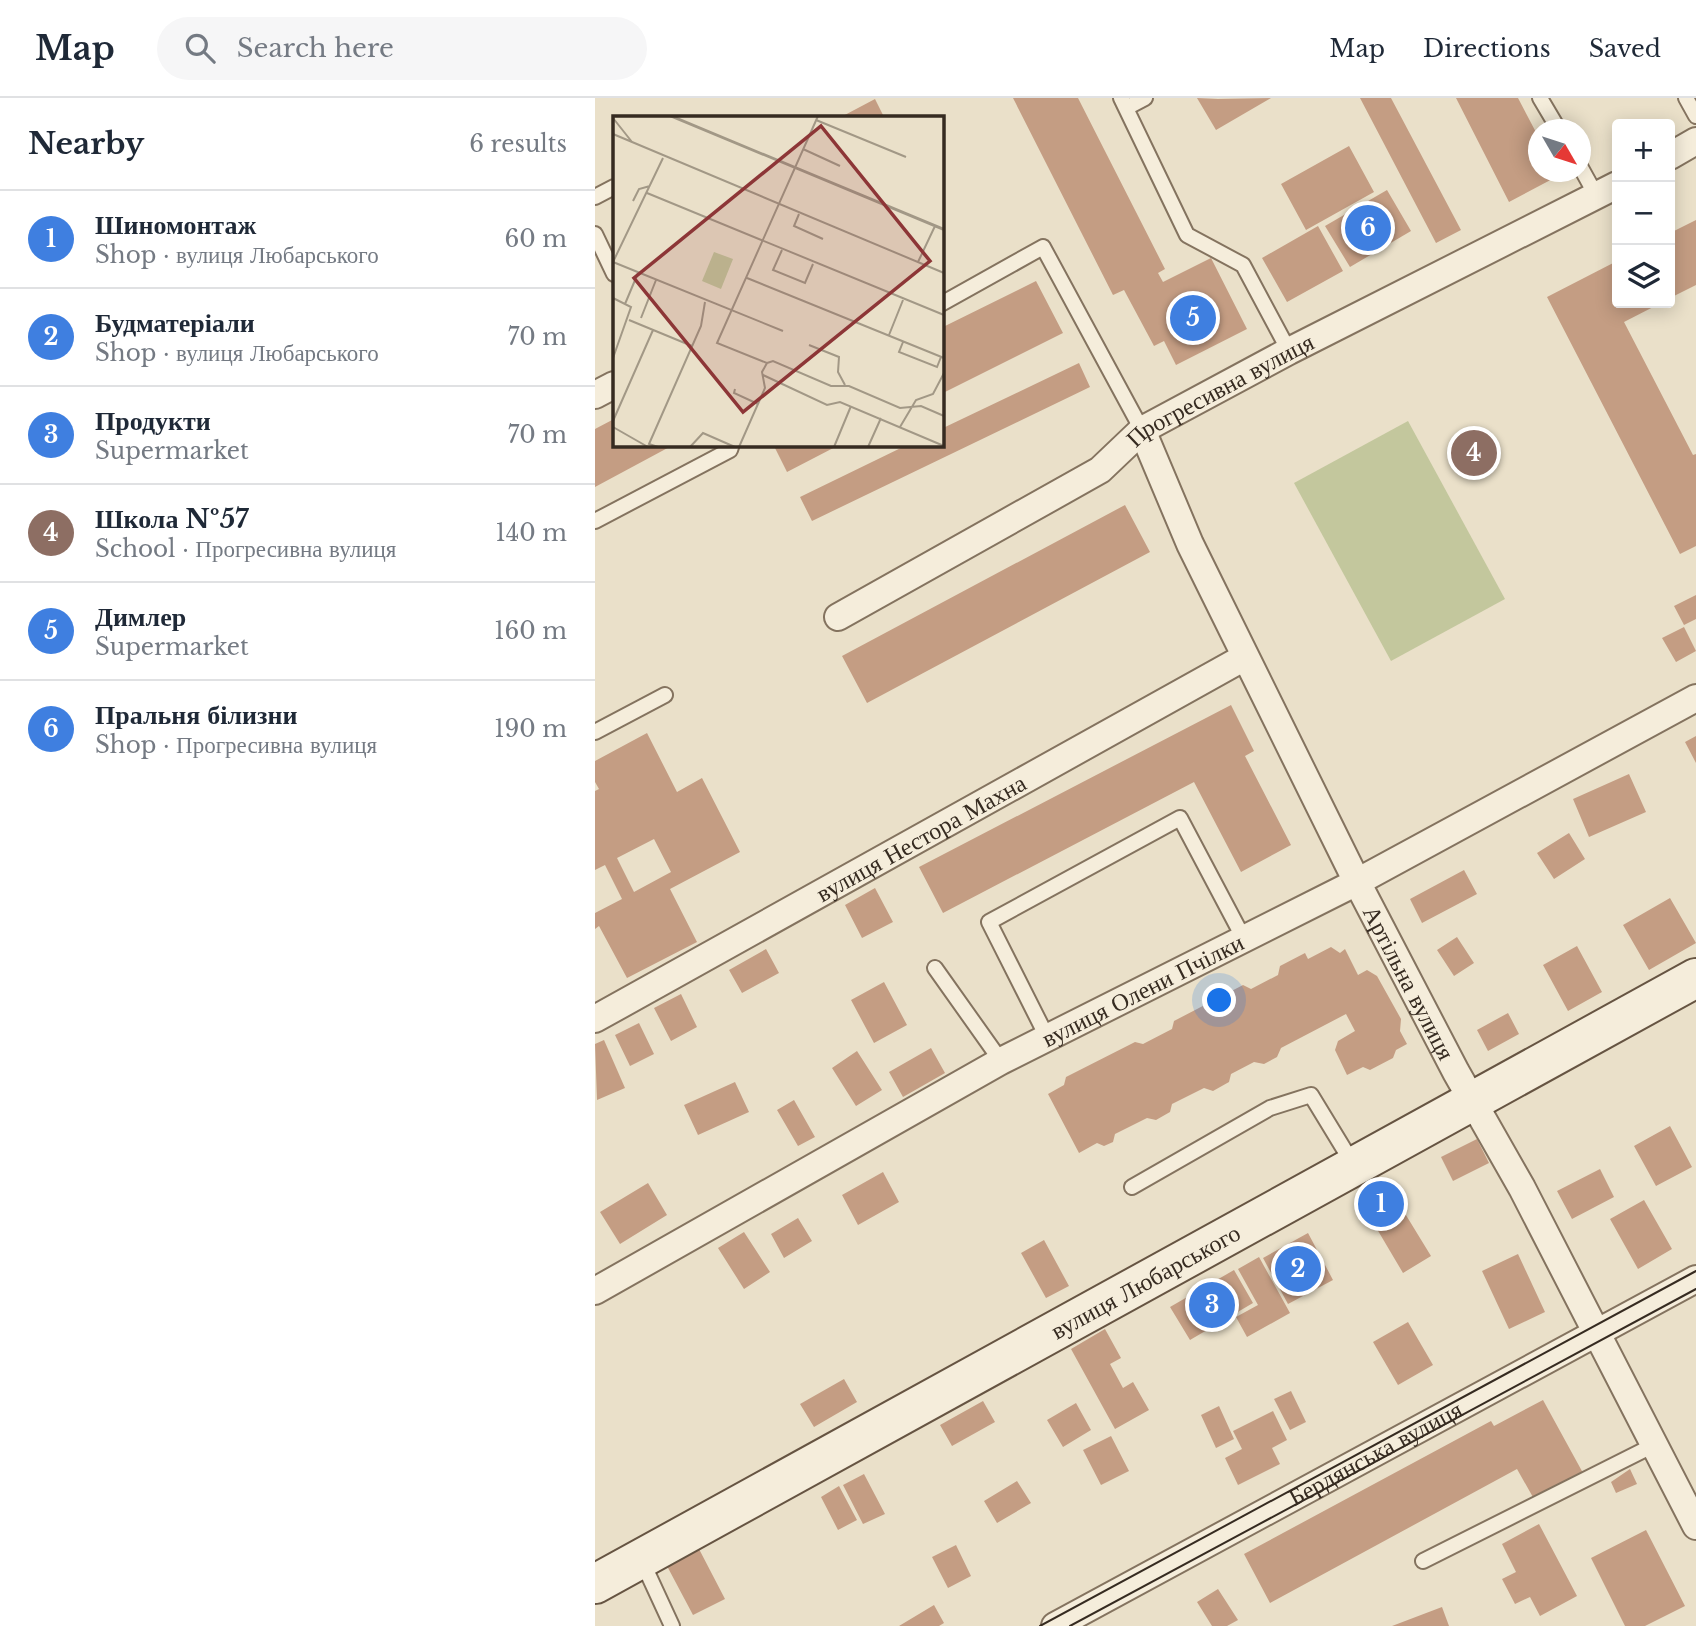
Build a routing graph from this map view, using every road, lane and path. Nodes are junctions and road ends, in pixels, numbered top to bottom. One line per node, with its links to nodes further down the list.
1 (1145, 98): 4 (lane)
2 (1541, 98): 6 (lane)
3 (1686, 98): 5 (lane)
4 (1123, 103): 16 (lane)
5 (1696, 116)
6 (1553, 119)
7 (1696, 141): 8 (street)
8 (1675, 153)
9 (1591, 177): 11 (lane)
10 (613, 188): 12 (lane)
11 (1607, 191): 16 (street, Прогресивна вулиця)
12 (595, 197)
13 (595, 234): 14 (lane)
14 (613, 272)
15 (943, 303): 19 (lane)
16 (1289, 351): 19 (street, Прогресивна вулиця)
17 (613, 386): 18 (street)
18 (595, 395)
19 (1142, 430): 22 (street, Прогресивна вулиця); 23 (street, Артільна вулиця)
20 (731, 446): 21 (lane)
21 (595, 521)
22 (838, 617)
23 (1245, 657): 27 (street, Артільна вулиця); 31 (street, вулиця Нестора Махна)
24 (665, 695): 26 (lane)
25 (1696, 698): 27 (street, вулиця Олени Пчілки)
26 (595, 732)
27 (1357, 881): 28 (street, вулиця Олени Пчілки); 34 (street, Артільна вулиця)
28 (1244, 939): 32 (street, вулиця Олени Пчілки); 32 (lane)
29 (935, 968): 33 (lane)
30 (1696, 978): 34 (main road, вулиця Любарського)
31 (595, 1019)
32 (1047, 1037): 33 (street, вулиця Олени Пчілки)
33 (1001, 1061): 38 (street, вулиця Олени Пчілки)
34 (1473, 1102): 35 (main road, вулиця Любарського); 39 (street, Артільна вулиця)
35 (1353, 1164): 36 (lane); 42 (main road, вулиця Любарського)
36 (1132, 1187)
37 (1696, 1279): 39 (street, Бердянська вулиця)
38 (595, 1291)
39 (1596, 1332): 40 (street, Артільна вулиця); 46 (street, Бердянська вулиця)
40 (1654, 1445): 41 (street, Артільна вулиця); 43 (lane)
41 (1696, 1525)
42 (641, 1559): 44 (main road, вулиця Любарського); 45 (lane)
43 (1423, 1561)
44 (595, 1584)
45 (673, 1626)
46 (1055, 1626)

